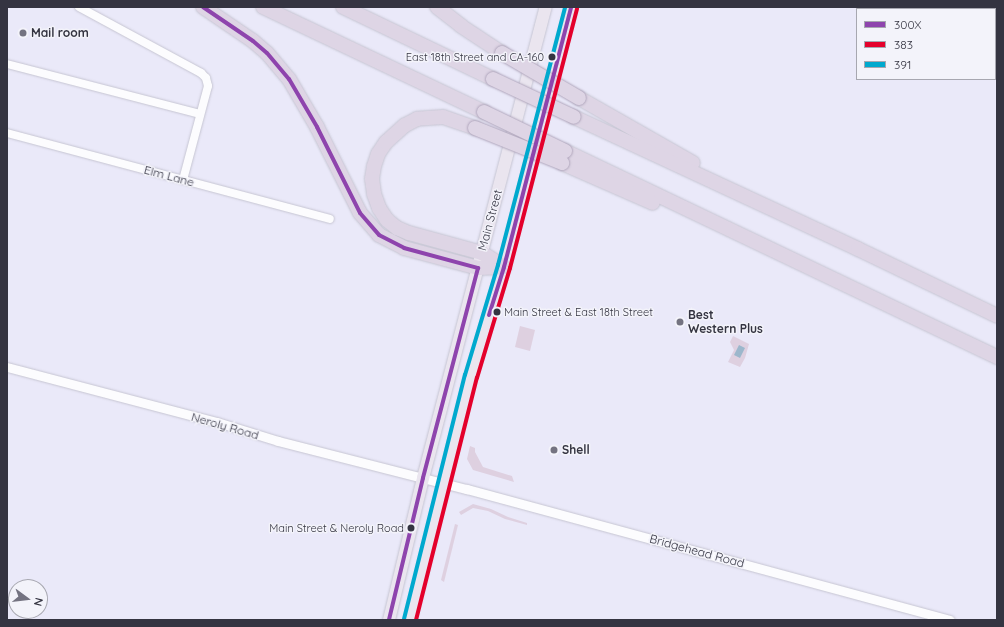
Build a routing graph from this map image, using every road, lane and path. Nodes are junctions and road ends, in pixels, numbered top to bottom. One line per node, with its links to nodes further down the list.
1 (79, 7): 9 (street)
2 (203, 7): 17 (highway)
3 (262, 7): 11 (highway, bridge)
4 (343, 7): 14 (highway, bridge)
5 (437, 7): 14 (highway, bridge)
6 (546, 7): 15 (main road, Main Street)
7 (571, 7): 16 (main road, Main Street)
8 (7, 64): 9 (street)
9 (200, 114): 12 (street)
10 (7, 133): 12 (street, Elm Lane)
11 (563, 157): 15 (highway, bridge); 19 (highway)
12 (183, 180): 13 (street, Elm Lane)
13 (330, 219)
14 (858, 249): 18 (highway)
15 (482, 253): 16 (highway); 17 (main road, Main Street)
16 (504, 266): 17 (highway); 22 (main road, Main Street)
17 (478, 268): 21 (main road, Main Street)
18 (997, 316)
19 (997, 357)
20 (7, 367): 21 (street, Neroly Road)
21 (423, 478): 22 (street, Neroly Road); 23 (main road, Main Street)
22 (443, 483): 24 (main road, Main Street); 25 (street, Bridgehead Road)
23 (389, 620)
24 (410, 620)
25 (950, 620)

